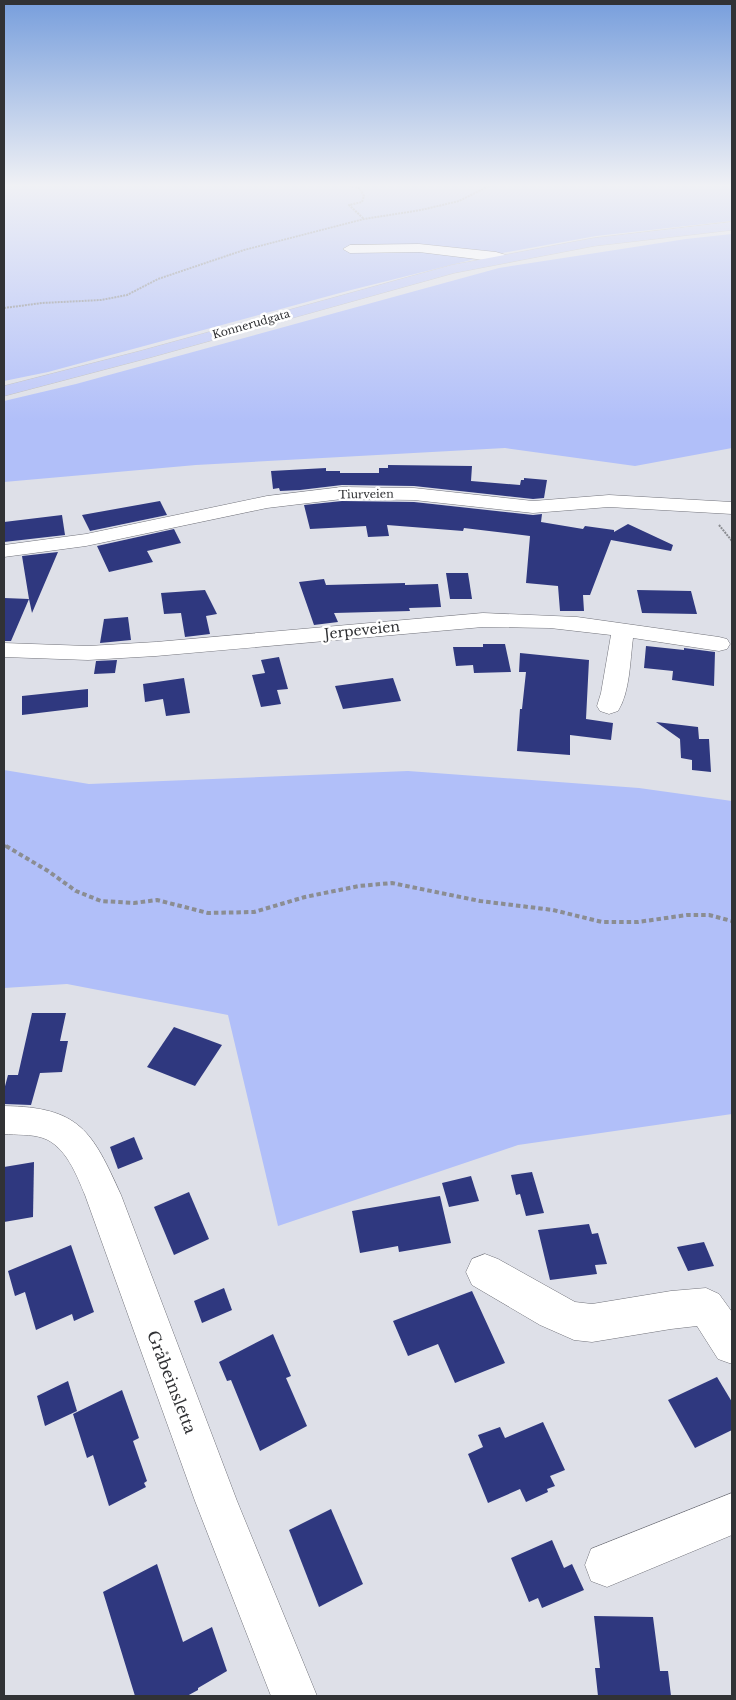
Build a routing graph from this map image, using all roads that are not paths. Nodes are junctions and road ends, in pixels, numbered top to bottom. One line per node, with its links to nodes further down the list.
1 (477, 263): 2 (main road, Konnerudgata)
2 (5, 391)
3 (732, 508): 4 (street, Tiurveien)
4 (4, 551)
5 (623, 630): 6 (street, Jerpeveien); 7 (street, Jerpeveien); 8 (street)
6 (718, 644)
7 (4, 650)
8 (609, 706)
9 (4, 1120): 14 (street, Gråbeinsletta)
10 (484, 1272): 11 (street)
11 (732, 1345)
12 (732, 1514): 13 (street)
13 (606, 1565)
14 (294, 1696)

